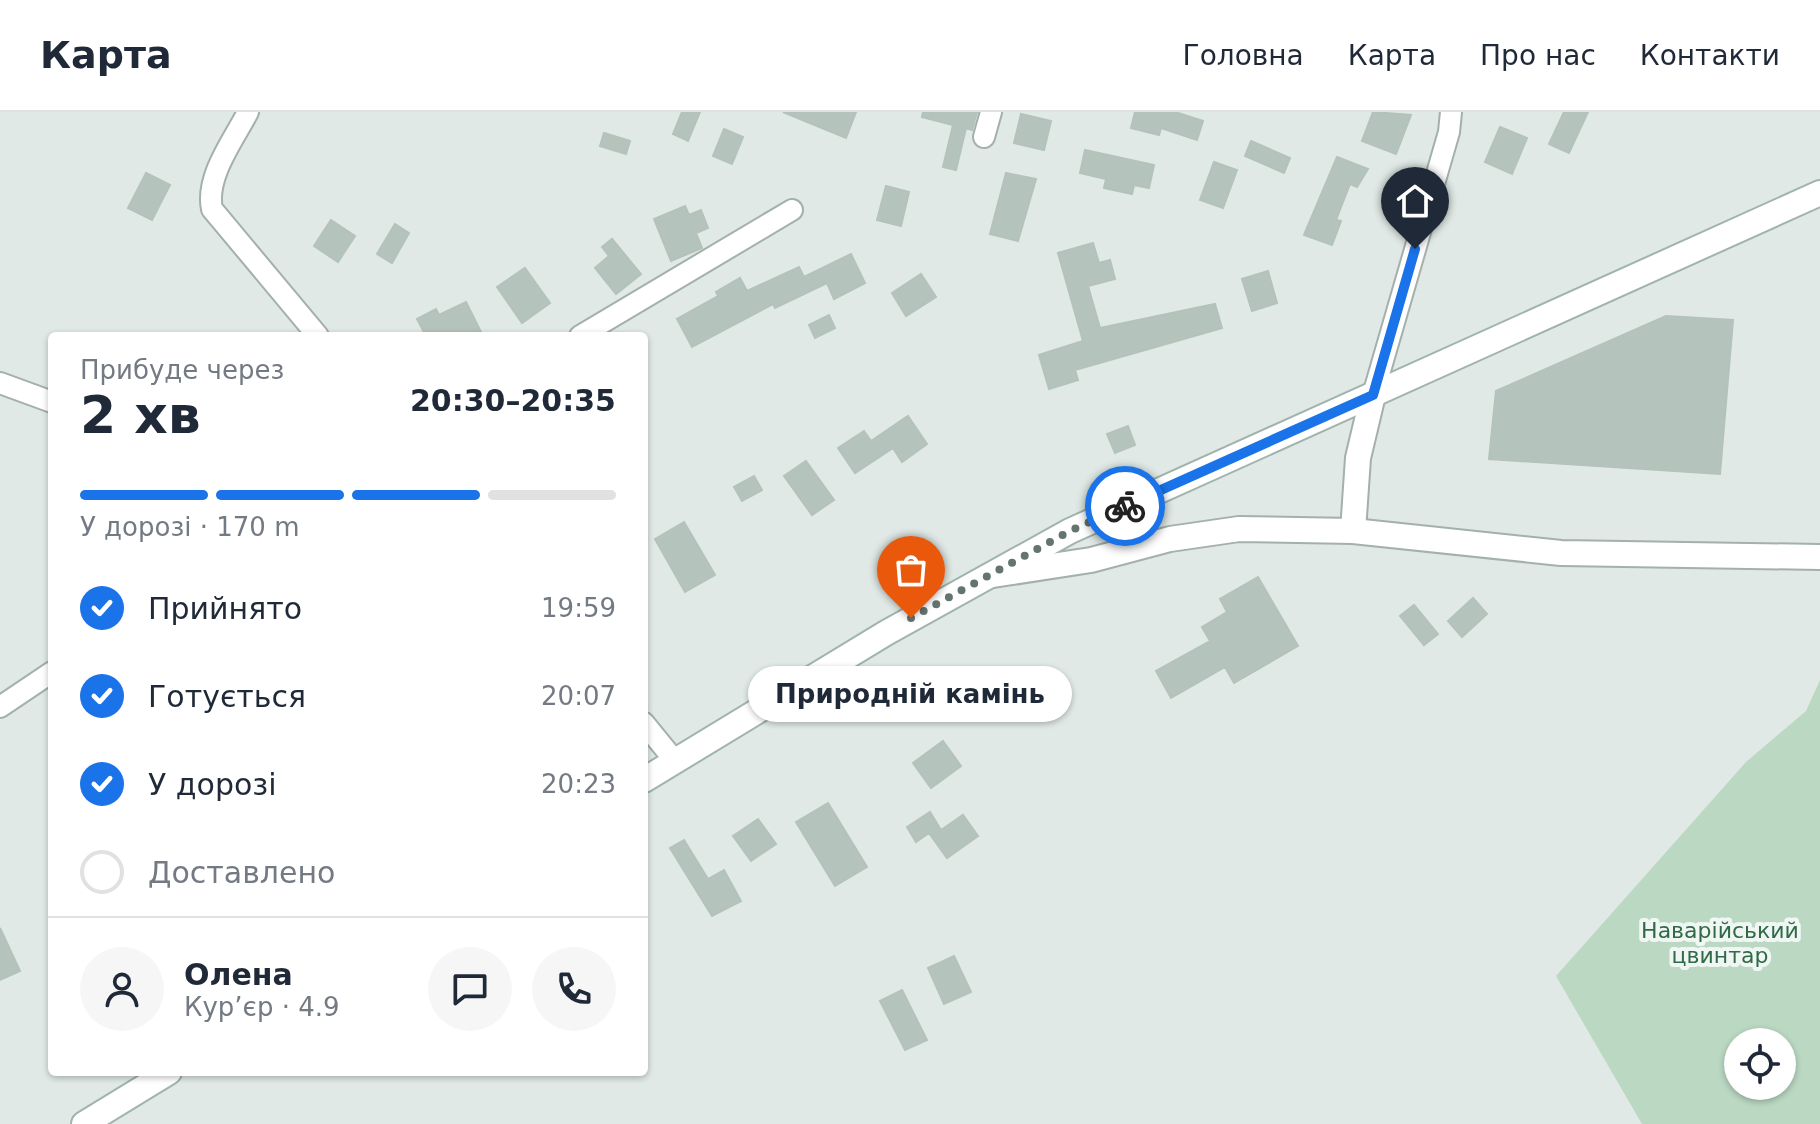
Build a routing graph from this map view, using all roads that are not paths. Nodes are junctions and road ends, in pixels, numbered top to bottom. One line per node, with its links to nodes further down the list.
1 (248, 112): 7 (street)
2 (991, 112): 4 (street)
3 (1451, 112): 10 (street)
4 (984, 137)
5 (1820, 193): 10 (main road)
6 (792, 210): 8 (street)
7 (315, 332)
8 (587, 332)
9 (0, 383): 11 (street)
10 (1373, 395): 12 (main road); 14 (main road)
11 (48, 401)
12 (1353, 531): 13 (main road); 14 (main road)
13 (1820, 557)
14 (987, 576): 18 (main road)
15 (48, 675): 16 (street)
16 (0, 707)
17 (648, 728): 18 (street)
18 (675, 761): 19 (main road)
19 (648, 778)
20 (162, 1076): 21 (main road)
21 (84, 1124)

